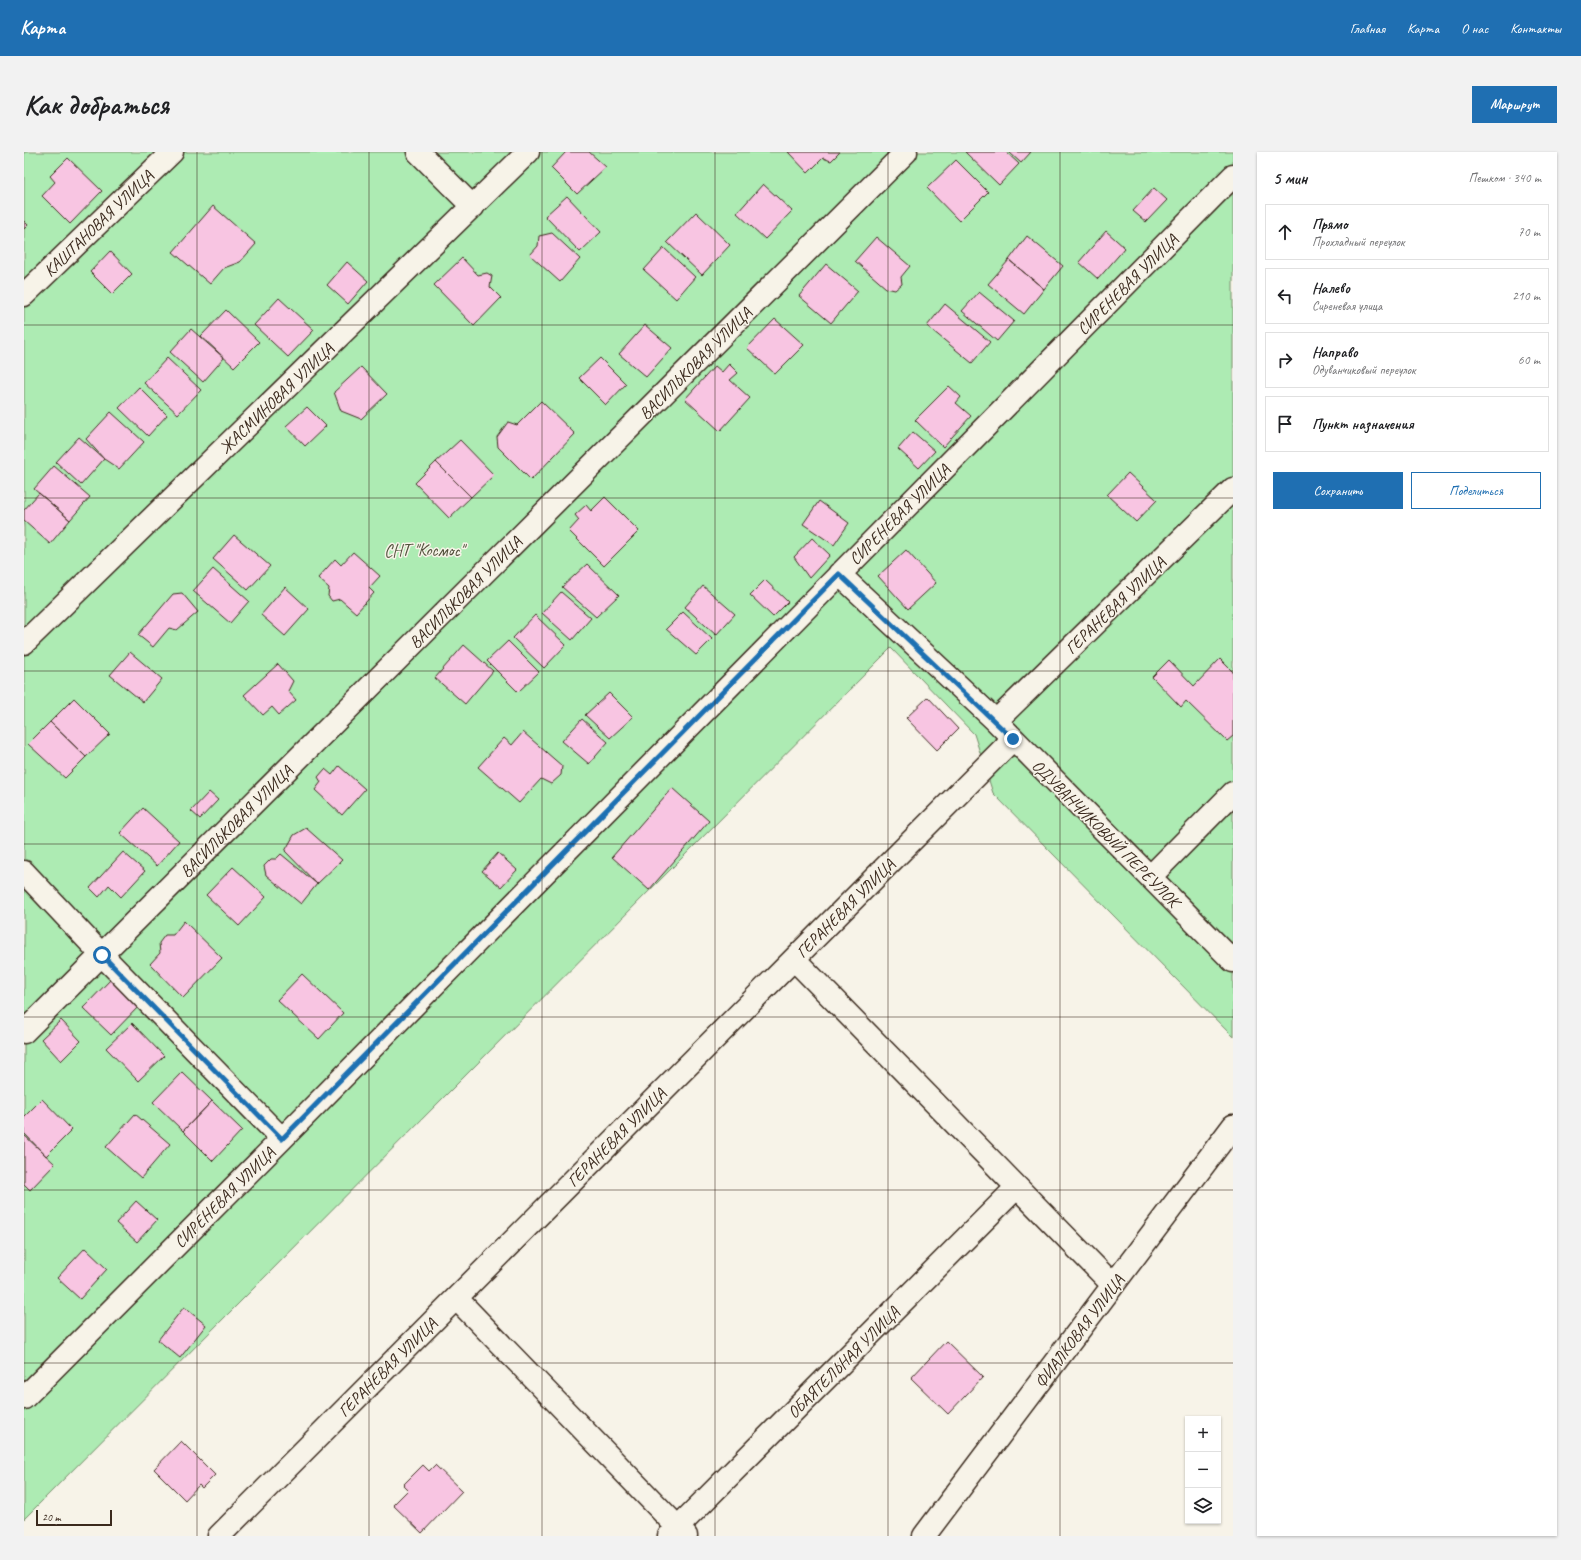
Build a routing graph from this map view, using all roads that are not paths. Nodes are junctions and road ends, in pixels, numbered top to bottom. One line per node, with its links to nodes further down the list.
1 (172, 152): 7 (lane, КАШТАНОВАЯ УЛИЦА)
2 (418, 152): 6 (lane)
3 (528, 152): 6 (lane, ЖАСМИНОВАЯ УЛИЦА)
4 (906, 152): 16 (lane, ВАСИЛЬКОВАЯ УЛИЦА)
5 (1233, 176): 9 (lane, СИРЕНЕВАЯ УЛИЦА)
6 (473, 206): 10 (lane, ЖАСМИНОВАЯ УЛИЦА)
7 (24, 295)
8 (1233, 489): 11 (lane, ГЕРАНЕВАЯ УЛИЦА)
9 (839, 574): 11 (lane, ОДУВАНЧИКОВЫЙ ПЕРЕУЛОК); 21 (lane, СИРЕНЕВАЯ УЛИЦА)
10 (24, 643)
11 (996, 722): 12 (lane, ОДУВАНЧИКОВЫЙ ПЕРЕУЛОК)
12 (1013, 739): 15 (lane, ОДУВАНЧИКОВЫЙ ПЕРЕУЛОК); 17 (lane, ГЕРАНЕВАЯ УЛИЦА)
13 (1233, 793): 15 (lane)
14 (24, 872): 16 (lane)
15 (1150, 877): 18 (lane, ОДУВАНЧИКОВЫЙ ПЕРЕУЛОК)
16 (102, 955): 19 (lane, ВАСИЛЬКОВАЯ УЛИЦА); 21 (lane)
17 (794, 958): 22 (lane); 24 (lane, ГЕРАНЕВАЯ УЛИЦА)
18 (1233, 961)
19 (24, 1032)
20 (1233, 1126): 23 (lane, ФИАЛКОВАЯ УЛИЦА)
21 (282, 1139): 25 (lane, СИРЕНЕВАЯ УЛИЦА)
22 (1017, 1187): 23 (lane); 26 (lane, ОБАЯТЕЛЬНАЯ УЛИЦА)
23 (1113, 1285): 28 (lane, ФИАЛКОВАЯ УЛИЦА)
24 (456, 1298): 26 (lane); 27 (lane, ГЕРАНЕВАЯ УЛИЦА)
25 (24, 1398)
26 (677, 1533)
27 (219, 1536)
28 (924, 1536)

